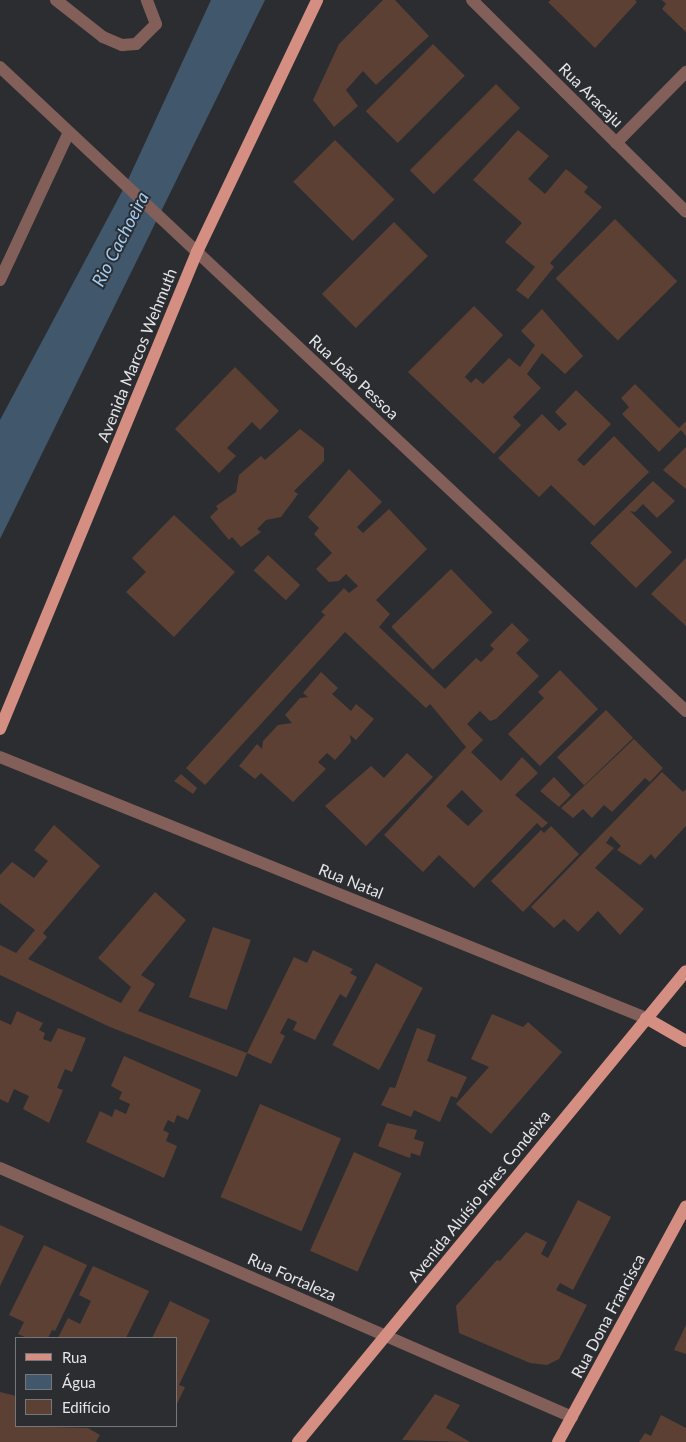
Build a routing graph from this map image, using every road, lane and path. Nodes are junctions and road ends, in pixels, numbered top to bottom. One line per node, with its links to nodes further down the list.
1 (56, 0): 2 (street)
2 (147, 0)
3 (317, 0): 10 (main road, Avenida Marcos Wehmuth)
4 (472, 0): 8 (street, Rua Aracaju)
5 (0, 67): 7 (street, Rua João Pessoa)
6 (686, 72): 8 (street)
7 (69, 132): 10 (street, Rua João Pessoa); 11 (street)
8 (616, 143): 9 (street, Rua Aracaju)
9 (686, 212)
10 (197, 252): 12 (street, Rua João Pessoa); 13 (main road, Avenida Marcos Wehmuth)
11 (0, 280)
12 (686, 711)
13 (0, 729)
14 (0, 757): 16 (street, Rua Natal)
15 (686, 971): 16 (main road, Avenida Aluísio Pires Condeixa)
16 (646, 1018): 17 (main road, Rua Natal); 20 (main road, Avenida Aluísio Pires Condeixa)
17 (686, 1041)
18 (0, 1168): 20 (street, Rua Fortaleza)
19 (686, 1206): 21 (main road, Rua Dona Francisca)
20 (385, 1335): 21 (street, Rua Fortaleza); 22 (main road, Avenida Aluísio Pires Condeixa)
21 (572, 1417): 23 (main road, Rua Dona Francisca)
22 (298, 1442)
23 (558, 1442)

